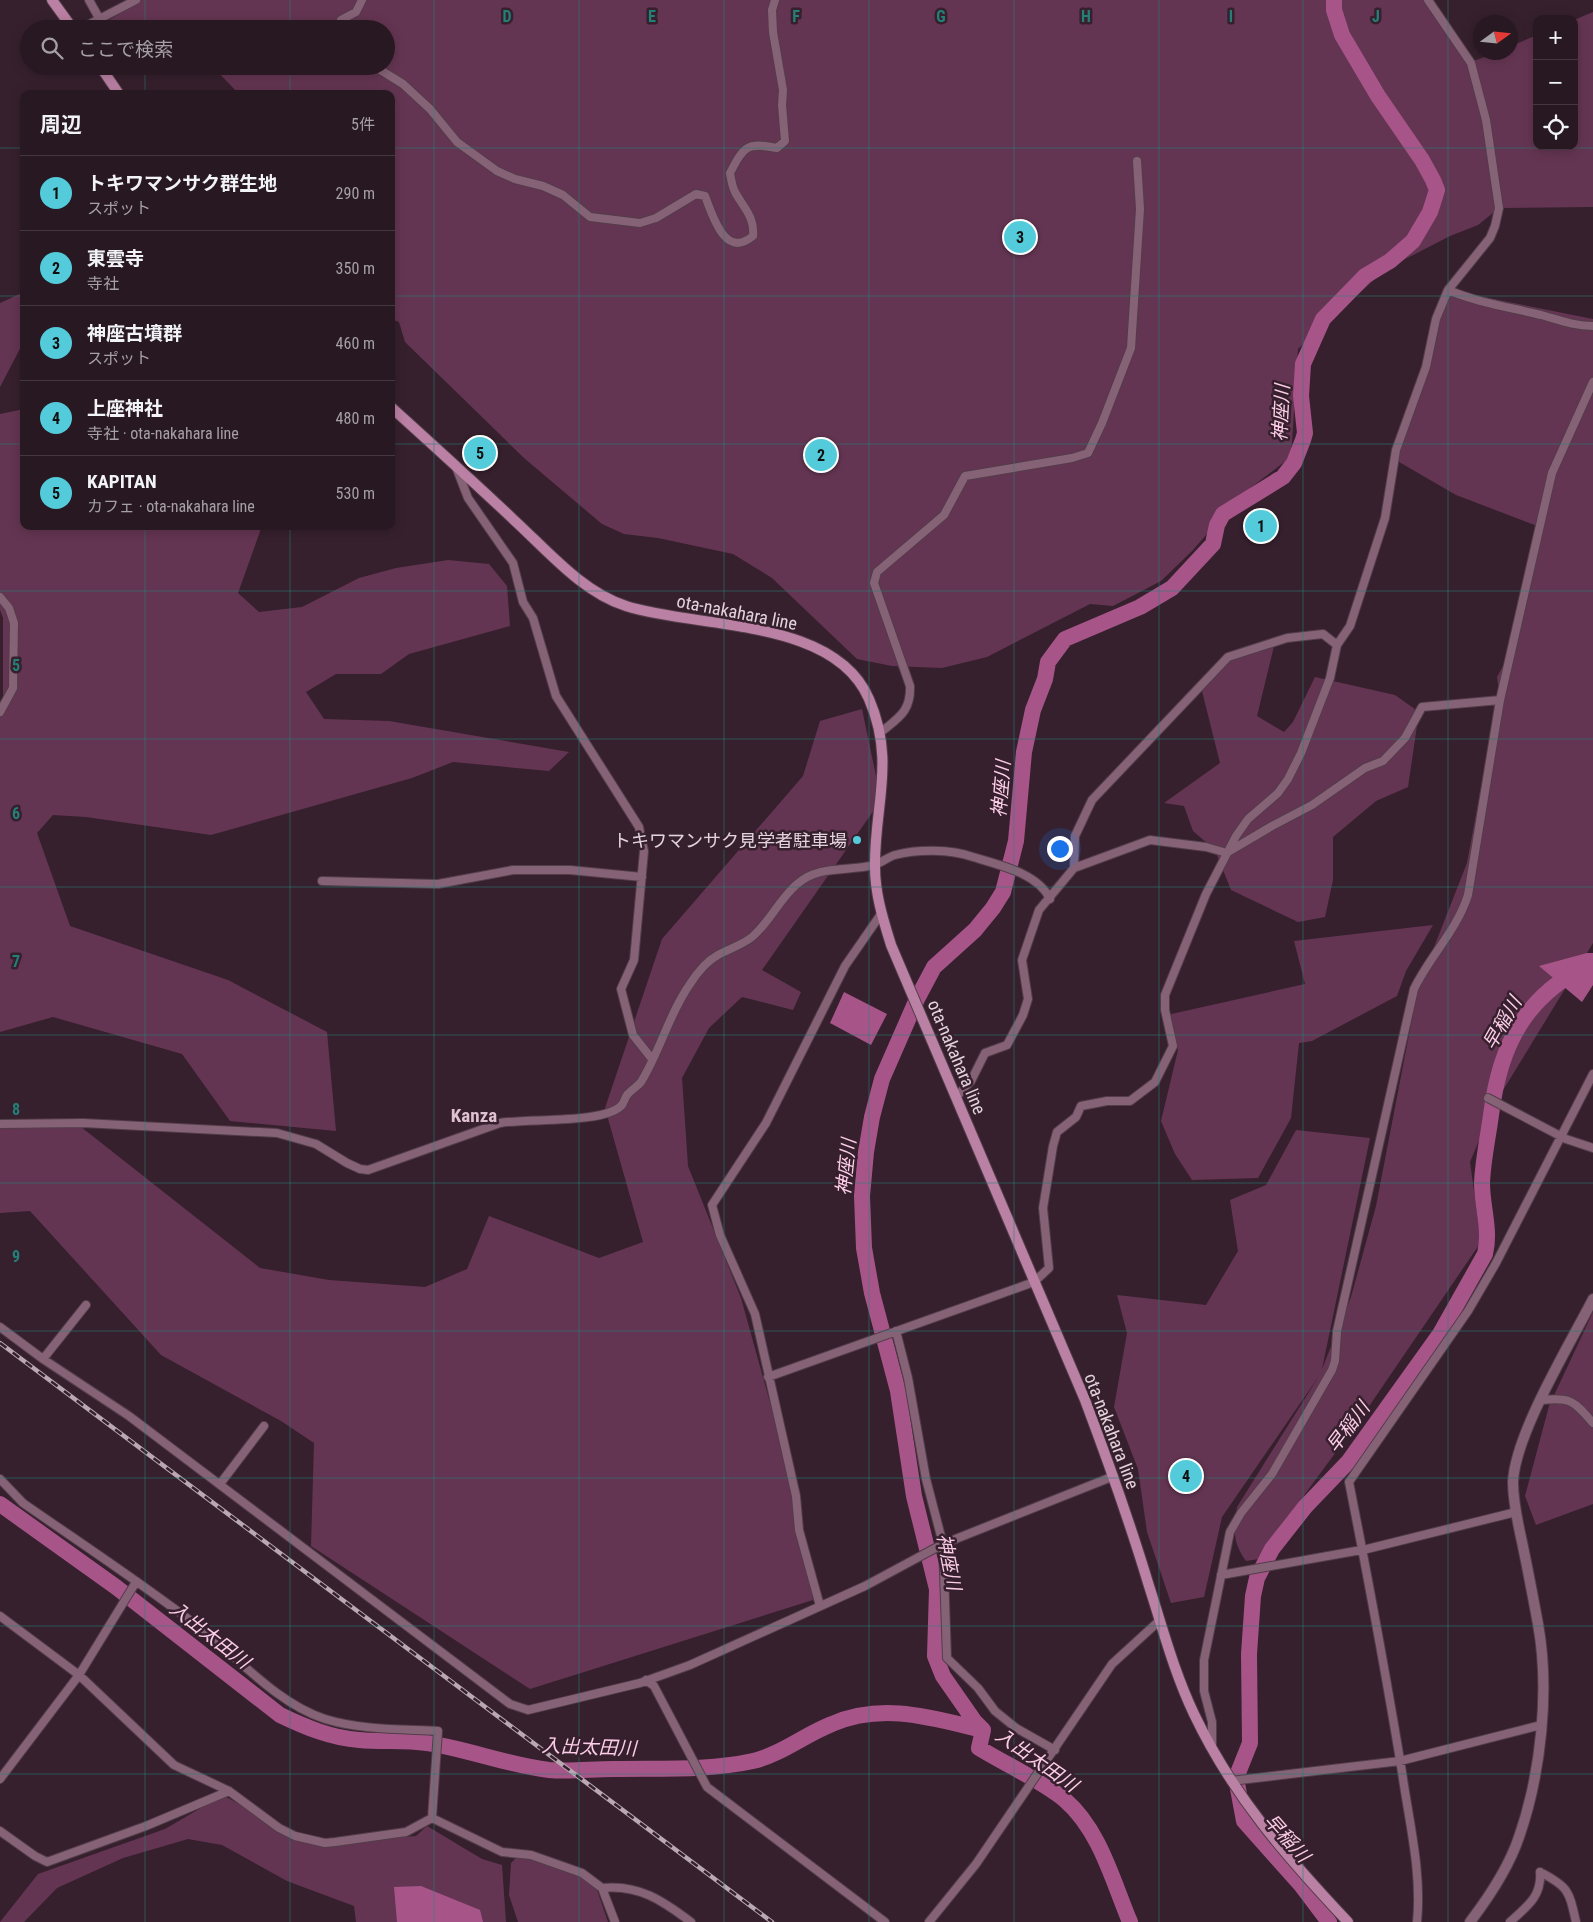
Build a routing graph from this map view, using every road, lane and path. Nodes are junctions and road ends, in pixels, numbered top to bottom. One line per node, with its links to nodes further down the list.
1 (52, 0): 8 (main road)
2 (89, 0): 7 (street)
3 (136, 0): 7 (street)
4 (362, 0): 10 (street)
5 (775, 0): 12 (street)
6 (1428, 0): 15 (street)
7 (99, 18): 9 (street)
8 (66, 20)
9 (96, 20)
10 (341, 20)
11 (106, 75): 13 (main road)
12 (388, 75)
13 (116, 90)
14 (1138, 161): 24 (street)
15 (1448, 290): 16 (street); 21 (street)
16 (1593, 326)
17 (1593, 382): 22 (street)
18 (395, 411): 19 (main road, ota-nakahara line)
19 (456, 467): 24 (main road, ota-nakahara line); 28 (street)
20 (0, 597): 23 (street)
21 (1337, 645): 25 (street); 27 (street)
22 (1500, 700): 25 (street); 55 (street)
23 (0, 712)
24 (880, 733): 26 (main road, ota-nakahara line)
25 (1227, 853): 27 (street); 39 (street)
26 (875, 865): 30 (street); 31 (main road, ota-nakahara line); 32 (street)
27 (1074, 868): 30 (street)
28 (642, 877): 29 (street); 32 (street)
29 (322, 882)
30 (1050, 899): 34 (street)
31 (881, 914): 34 (main road, ota-nakahara line); 45 (street)
32 (652, 1059): 36 (street)
33 (1593, 1074): 37 (street)
34 (956, 1097): 39 (main road, ota-nakahara line)
35 (1488, 1098): 37 (street)
36 (0, 1124)
37 (1561, 1135): 38 (street); 54 (street)
38 (1593, 1148)
39 (1034, 1282): 43 (street); 49 (main road, ota-nakahara line)
40 (1593, 1299): 46 (street)
41 (86, 1305): 44 (street)
42 (0, 1327): 44 (street)
43 (896, 1331): 45 (street); 53 (street)
44 (42, 1359): 51 (street)
45 (768, 1377): 57 (street)
46 (1542, 1400): 47 (street); 52 (street)
47 (1593, 1423)
48 (264, 1426): 51 (street)
49 (1114, 1476): 53 (street); 59 (main road, ota-nakahara line)
50 (0, 1479): 56 (street)
51 (220, 1484): 61 (street)
52 (1516, 1512): 54 (street); 62 (street)
53 (943, 1544): 57 (street); 64 (street)
54 (1362, 1549): 55 (street); 65 (street)
55 (1220, 1574): 63 (street)
56 (136, 1582): 60 (street); 69 (street)
57 (820, 1606): 61 (street)
58 (0, 1616): 60 (street)
59 (1159, 1621): 63 (main road, ota-nakahara line); 64 (street)
60 (79, 1675): 66 (street); 68 (street)
61 (646, 1680): 74 (street)
62 (1541, 1725): 65 (street); 78 (street)
63 (1212, 1748): 67 (main road, ota-nakahara line)
64 (1055, 1750): 75 (street)
65 (1400, 1761): 67 (street); 77 (street)
66 (0, 1779)
67 (1231, 1781): 76 (main road, ota-nakahara line)
68 (229, 1791): 69 (street); 70 (street)
69 (432, 1818): 71 (street)
70 (0, 1831)
71 (602, 1888): 72 (street); 73 (street)
72 (615, 1922)
73 (691, 1922)
74 (885, 1922)
75 (929, 1922)
76 (1348, 1922)
77 (1417, 1922)
78 (1470, 1922)
79 (1510, 1922): 80 (street)
80 (1576, 1922)

